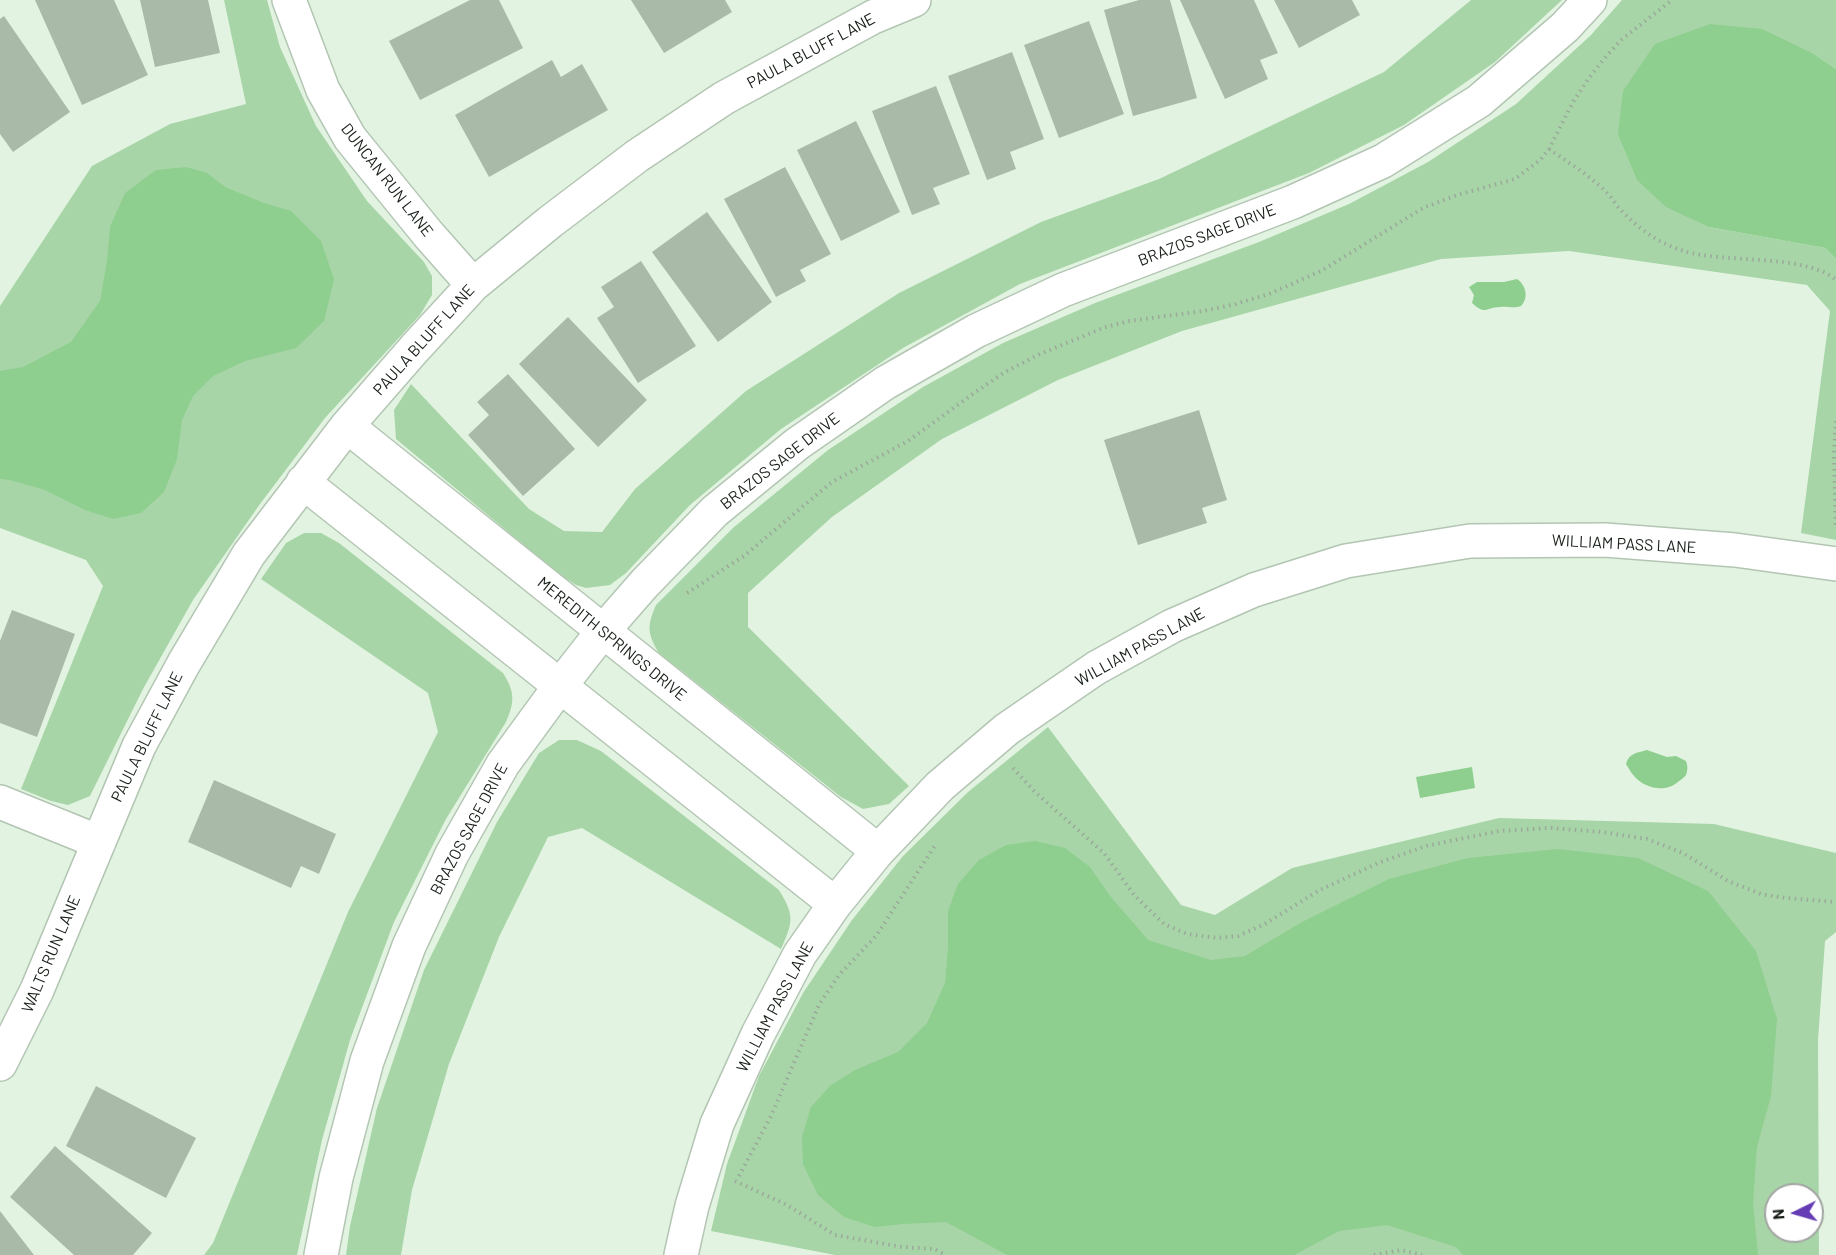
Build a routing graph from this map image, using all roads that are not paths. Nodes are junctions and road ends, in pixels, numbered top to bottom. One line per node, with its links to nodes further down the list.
1 (289, 0): 5 (street, DUNCAN RUN LANE)
2 (914, 0): 4 (street, PAULA BLUFF LANE)
3 (1590, 0): 9 (street, BRAZOS SAGE DRIVE)
4 (869, 8): 5 (street, PAULA BLUFF LANE)
5 (473, 285): 6 (street, PAULA BLUFF LANE)
6 (347, 426): 7 (street, PAULA BLUFF LANE); 9 (street, MEREDITH SPRINGS DRIVE)
7 (303, 482): 10 (street); 12 (street, PAULA BLUFF LANE)
8 (1836, 564): 13 (street, WILLIAM PASS LANE)
9 (603, 631): 10 (street, BRAZOS SAGE DRIVE); 13 (street, MEREDITH SPRINGS DRIVE)
10 (560, 686): 14 (street); 16 (street, BRAZOS SAGE DRIVE)
11 (0, 802): 12 (street)
12 (99, 842): 15 (street, WALTS RUN LANE)
13 (878, 851): 14 (street, WILLIAM PASS LANE)
14 (835, 904): 17 (street, WILLIAM PASS LANE)
15 (0, 1064)
16 (321, 1255)
17 (681, 1255)

